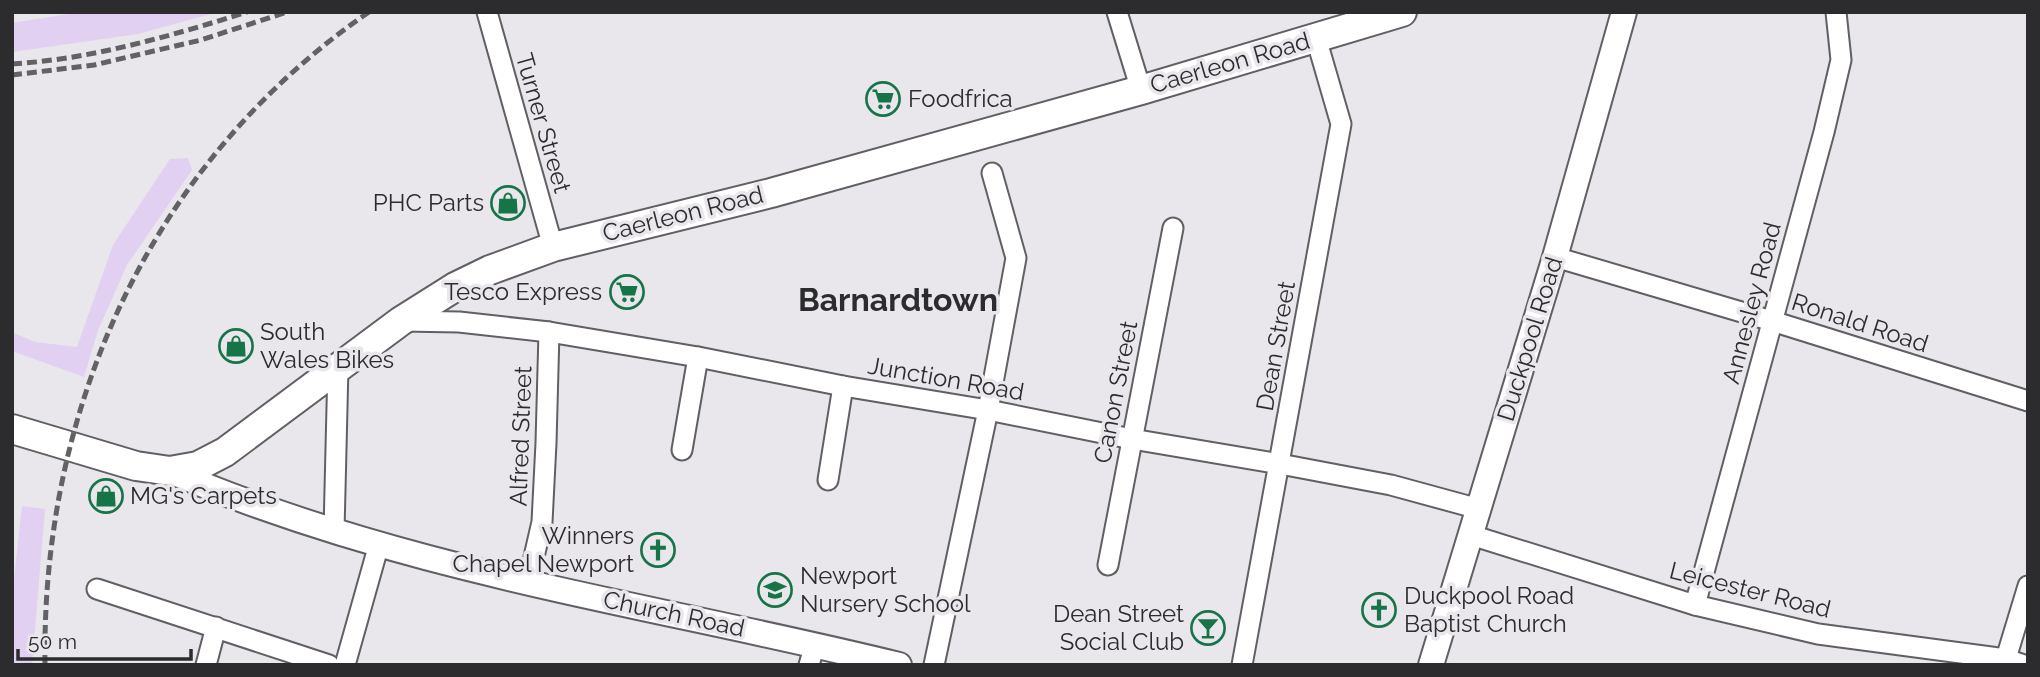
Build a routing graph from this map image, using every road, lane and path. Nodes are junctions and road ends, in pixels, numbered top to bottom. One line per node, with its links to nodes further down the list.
1 (487, 12): 10 (street, Turner Street)
2 (1117, 12): 7 (street)
3 (1402, 12): 6 (main road, Caerleon Road)
4 (1624, 12): 11 (street, Duckpool Road)
5 (1836, 12): 13 (street, Annesley Road)
6 (1316, 38): 7 (main road, Caerleon Road); 23 (street, Dean Street)
7 (1141, 90): 10 (main road, Caerleon Road)
8 (992, 173): 19 (street)
9 (1173, 228): 21 (street, Canon Street)
10 (553, 247): 12 (main road, Caerleon Road)
11 (1555, 257): 13 (street, Ronald Road); 26 (street, Duckpool Road)
12 (401, 321): 14 (street, Junction Road); 16 (main road, Caerleon Road)
13 (1772, 321): 18 (street, Ronald Road); 34 (street, Annesley Road)
14 (549, 331): 15 (street, Junction Road); 31 (street, Alfred Street)
15 (698, 357): 17 (street, Junction Road); 22 (street)
16 (338, 366): 24 (main road, Caerleon Road); 27 (street)
17 (843, 386): 19 (street, Junction Road); 25 (street)
18 (2028, 401)
19 (988, 410): 21 (street, Junction Road); 42 (street)
20 (12, 429): 24 (main road, Caerleon Road)
21 (1132, 439): 23 (street, Junction Road); 30 (street, Canon Street)
22 (682, 450)
23 (1280, 464): 26 (street, Junction Road); 43 (street, Dean Street)
24 (170, 471): 27 (street, Church Road)
25 (828, 480)
26 (1479, 509): 28 (street, Duckpool Road)
27 (334, 531): 29 (street, Church Road)
28 (1471, 535): 34 (street, Leicester Road); 44 (street, Duckpool Road)
29 (379, 544): 31 (street, Church Road); 40 (street)
30 (1108, 565)
31 (527, 583): 36 (street, Church Road)
32 (2028, 586): 37 (street)
33 (97, 589): 35 (street)
34 (1695, 605): 37 (street, Leicester Road)
35 (216, 627): 38 (street); 39 (street)
36 (812, 654): 41 (street, Church Road)
37 (2012, 663)
38 (206, 665)
39 (329, 665)
40 (345, 665)
41 (899, 665)
42 (934, 665)
43 (1242, 665)
44 (1432, 665)

